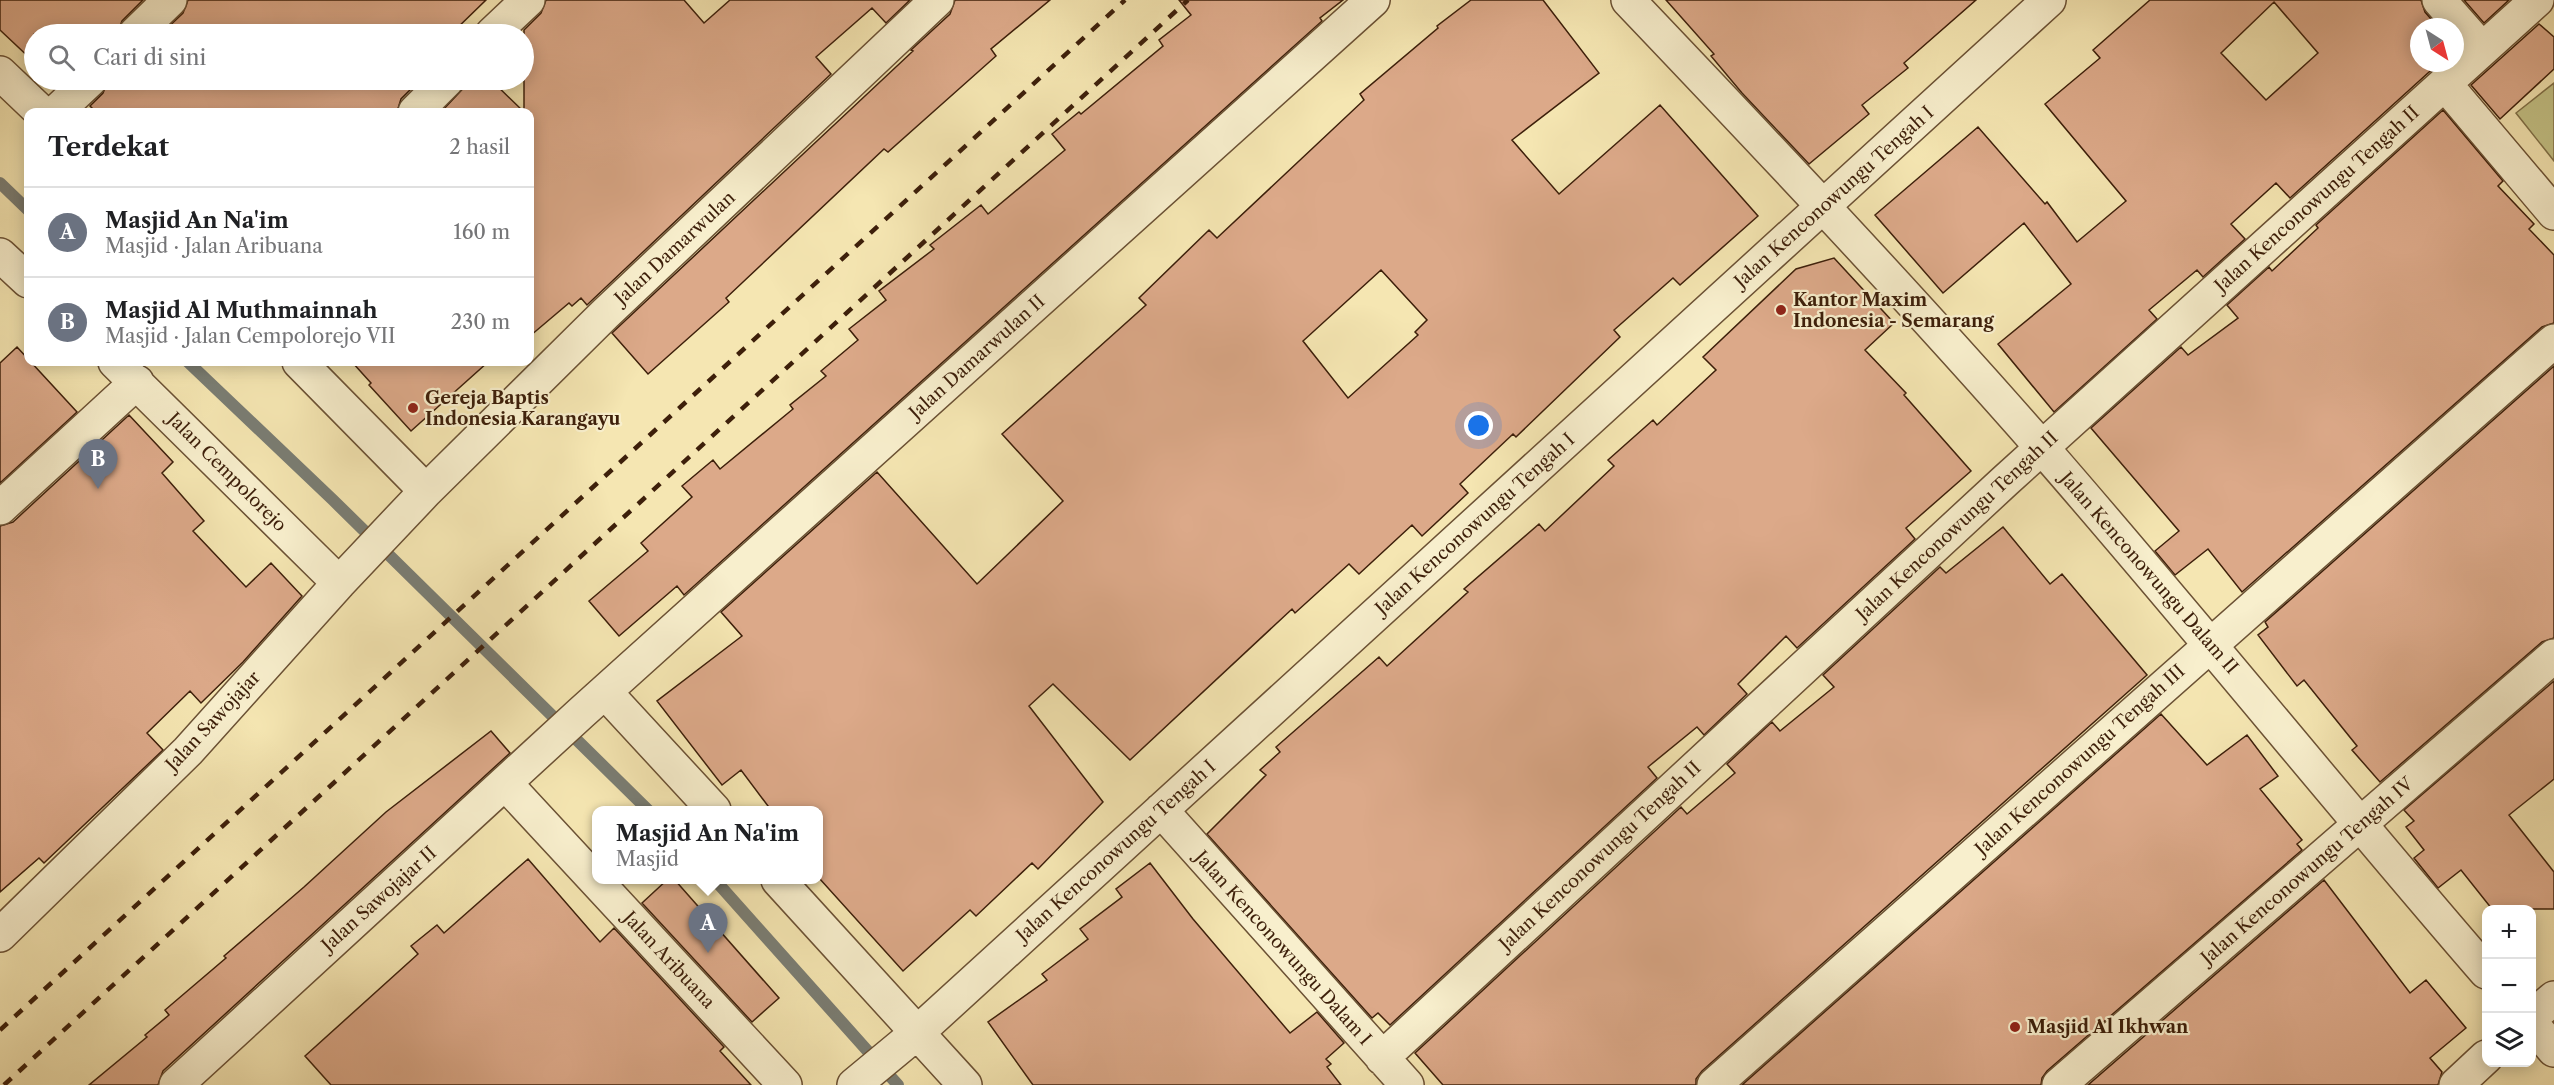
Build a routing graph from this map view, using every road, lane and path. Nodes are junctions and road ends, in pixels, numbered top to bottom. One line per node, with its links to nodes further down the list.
1 (170, 0): 10 (street)
2 (528, 0): 11 (street)
3 (937, 0): 28 (street, Jalan Damarwulan)
4 (1373, 0): 33 (street, Jalan Damarwulan II)
5 (1628, 0): 20 (street, Jalan Kenconowungu Dalam II)
6 (2049, 0): 20 (street, Jalan Kenconowungu Tengah I)
7 (2439, 0): 12 (street)
8 (2537, 0): 9 (street); 12 (street, Jalan Kenconowungu Tengah II)
9 (2554, 20)
10 (145, 24)
11 (503, 24)
12 (2482, 49): 14 (street, Jalan Kenconowungu Tengah II)
13 (0, 73): 17 (street)
14 (2445, 84): 21 (street); 27 (street, Jalan Kenconowungu Tengah II)
15 (80, 90): 18 (street)
16 (437, 90): 19 (street)
17 (37, 108)
18 (61, 108)
19 (419, 108)
20 (1824, 207): 27 (street, Jalan Kenconowungu Dalam II); 36 (street, Jalan Kenconowungu Tengah I)
21 (2554, 213)
22 (0, 255): 23 (street)
23 (24, 277)
24 (2554, 341): 31 (street, Jalan Kenconowungu Tengah III)
25 (303, 366): 28 (street)
26 (126, 372): 29 (street); 30 (street, Jalan Cempolorejo)
27 (2042, 448): 31 (street, Jalan Kenconowungu Dalam II); 48 (street, Jalan Kenconowungu Tengah II)
28 (422, 495): 30 (street, Jalan Sawojajar)
29 (0, 508)
30 (346, 576): 41 (street, Jalan Sawojajar)
31 (2211, 644): 37 (street, Jalan Kenconowungu Dalam II); 55 (street, Jalan Kenconowungu Tengah III)
32 (2554, 656): 37 (street, Jalan Kenconowungu Tengah IV)
33 (593, 703): 34 (street, Jalan Sawojajar II); 35 (street)
34 (506, 783): 38 (street, Jalan Aribuana); 50 (street, Jalan Sawojajar II)
35 (709, 806)
36 (1161, 810): 46 (street, Jalan Kenconowungu Tengah I); 48 (street, Jalan Kenconowungu Dalam I)
37 (2359, 825): 42 (street, Jalan Kenconowungu Dalam II); 56 (street, Jalan Kenconowungu Tengah IV)
38 (592, 876)
39 (599, 884): 51 (street, Jalan Aribuana)
40 (782, 884): 46 (street)
41 (0, 935)
42 (2482, 966)
43 (2554, 998): 44 (street)
44 (2536, 1014)
45 (2536, 1029): 47 (street)
46 (909, 1040): 52 (street, Jalan Kenconowungu Tengah I); 53 (street)
47 (2554, 1050)
48 (1382, 1058): 54 (street, Jalan Kenconowungu Dalam I)
49 (2482, 1062): 57 (street)
50 (176, 1085)
51 (785, 1085)
52 (854, 1085)
53 (965, 1085)
54 (1407, 1085)
55 (1714, 1085)
56 (2059, 1085)
57 (2456, 1085)

